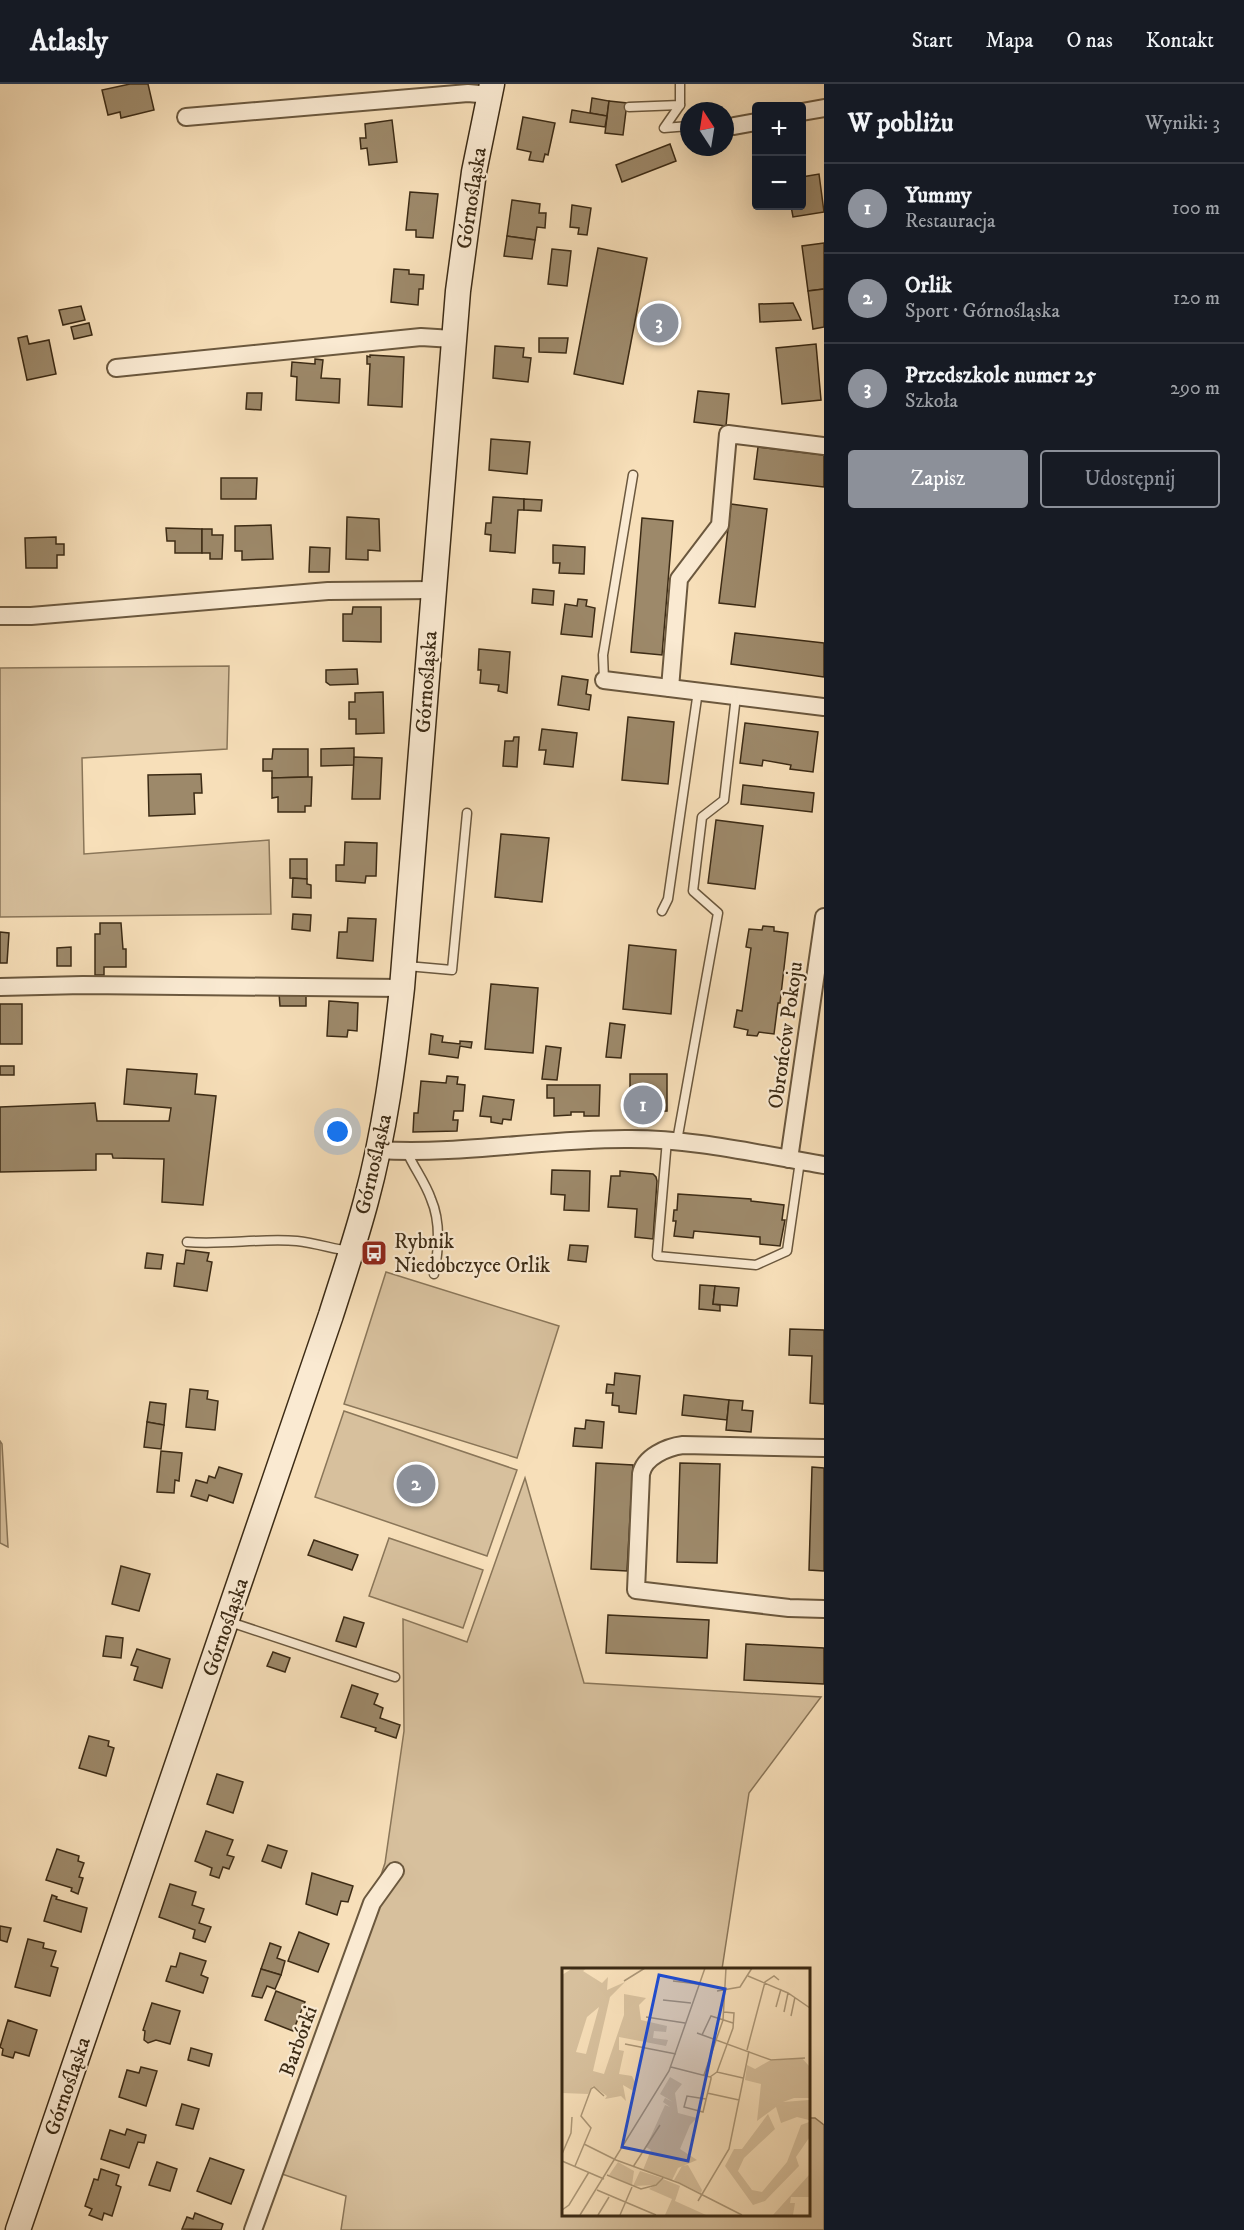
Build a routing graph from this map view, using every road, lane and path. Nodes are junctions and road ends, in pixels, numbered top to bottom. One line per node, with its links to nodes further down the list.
1 (680, 84): 3 (lane)
2 (491, 89): 8 (street); 12 (street, Górnośląska)
3 (680, 102)
4 (680, 105): 5 (lane); 11 (lane)
5 (629, 107)
6 (824, 108): 7 (street)
7 (806, 111)
8 (186, 117)
9 (752, 123): 10 (street)
10 (734, 125)
11 (680, 127)
12 (453, 339): 13 (street); 16 (street, Górnośląska)
13 (116, 368)
14 (824, 446): 19 (street)
15 (633, 475): 18 (lane)
16 (433, 590): 17 (street); 26 (street, Górnośląska)
17 (0, 616)
18 (604, 680): 19 (street)
19 (670, 688): 20 (street)
20 (698, 691): 21 (street); 24 (lane)
21 (736, 696): 22 (street); 29 (lane)
22 (824, 707)
23 (467, 813): 26 (lane)
24 (662, 911)
25 (824, 917): 28 (street, Obrońców Pokoju)
26 (403, 977): 27 (street); 30 (street, Górnośląska)
27 (0, 987)
28 (818, 999): 32 (street, Obrońców Pokoju)
29 (672, 1140): 31 (street); 32 (street); 32 (lane)
30 (378, 1150): 31 (street); 35 (street, Górnośląska)
31 (407, 1152): 36 (lane)
32 (795, 1160): 33 (street)
33 (824, 1165)
34 (187, 1242): 35 (lane)
35 (351, 1252): 39 (street, Górnośląska)
36 (434, 1274)
37 (824, 1448): 38 (street)
38 (824, 1609)
39 (227, 1621): 40 (lane); 42 (street, Górnośląska)
40 (395, 1677)
41 (394, 1871): 43 (street, Barbórki)
42 (18, 2230)
43 (254, 2230)

